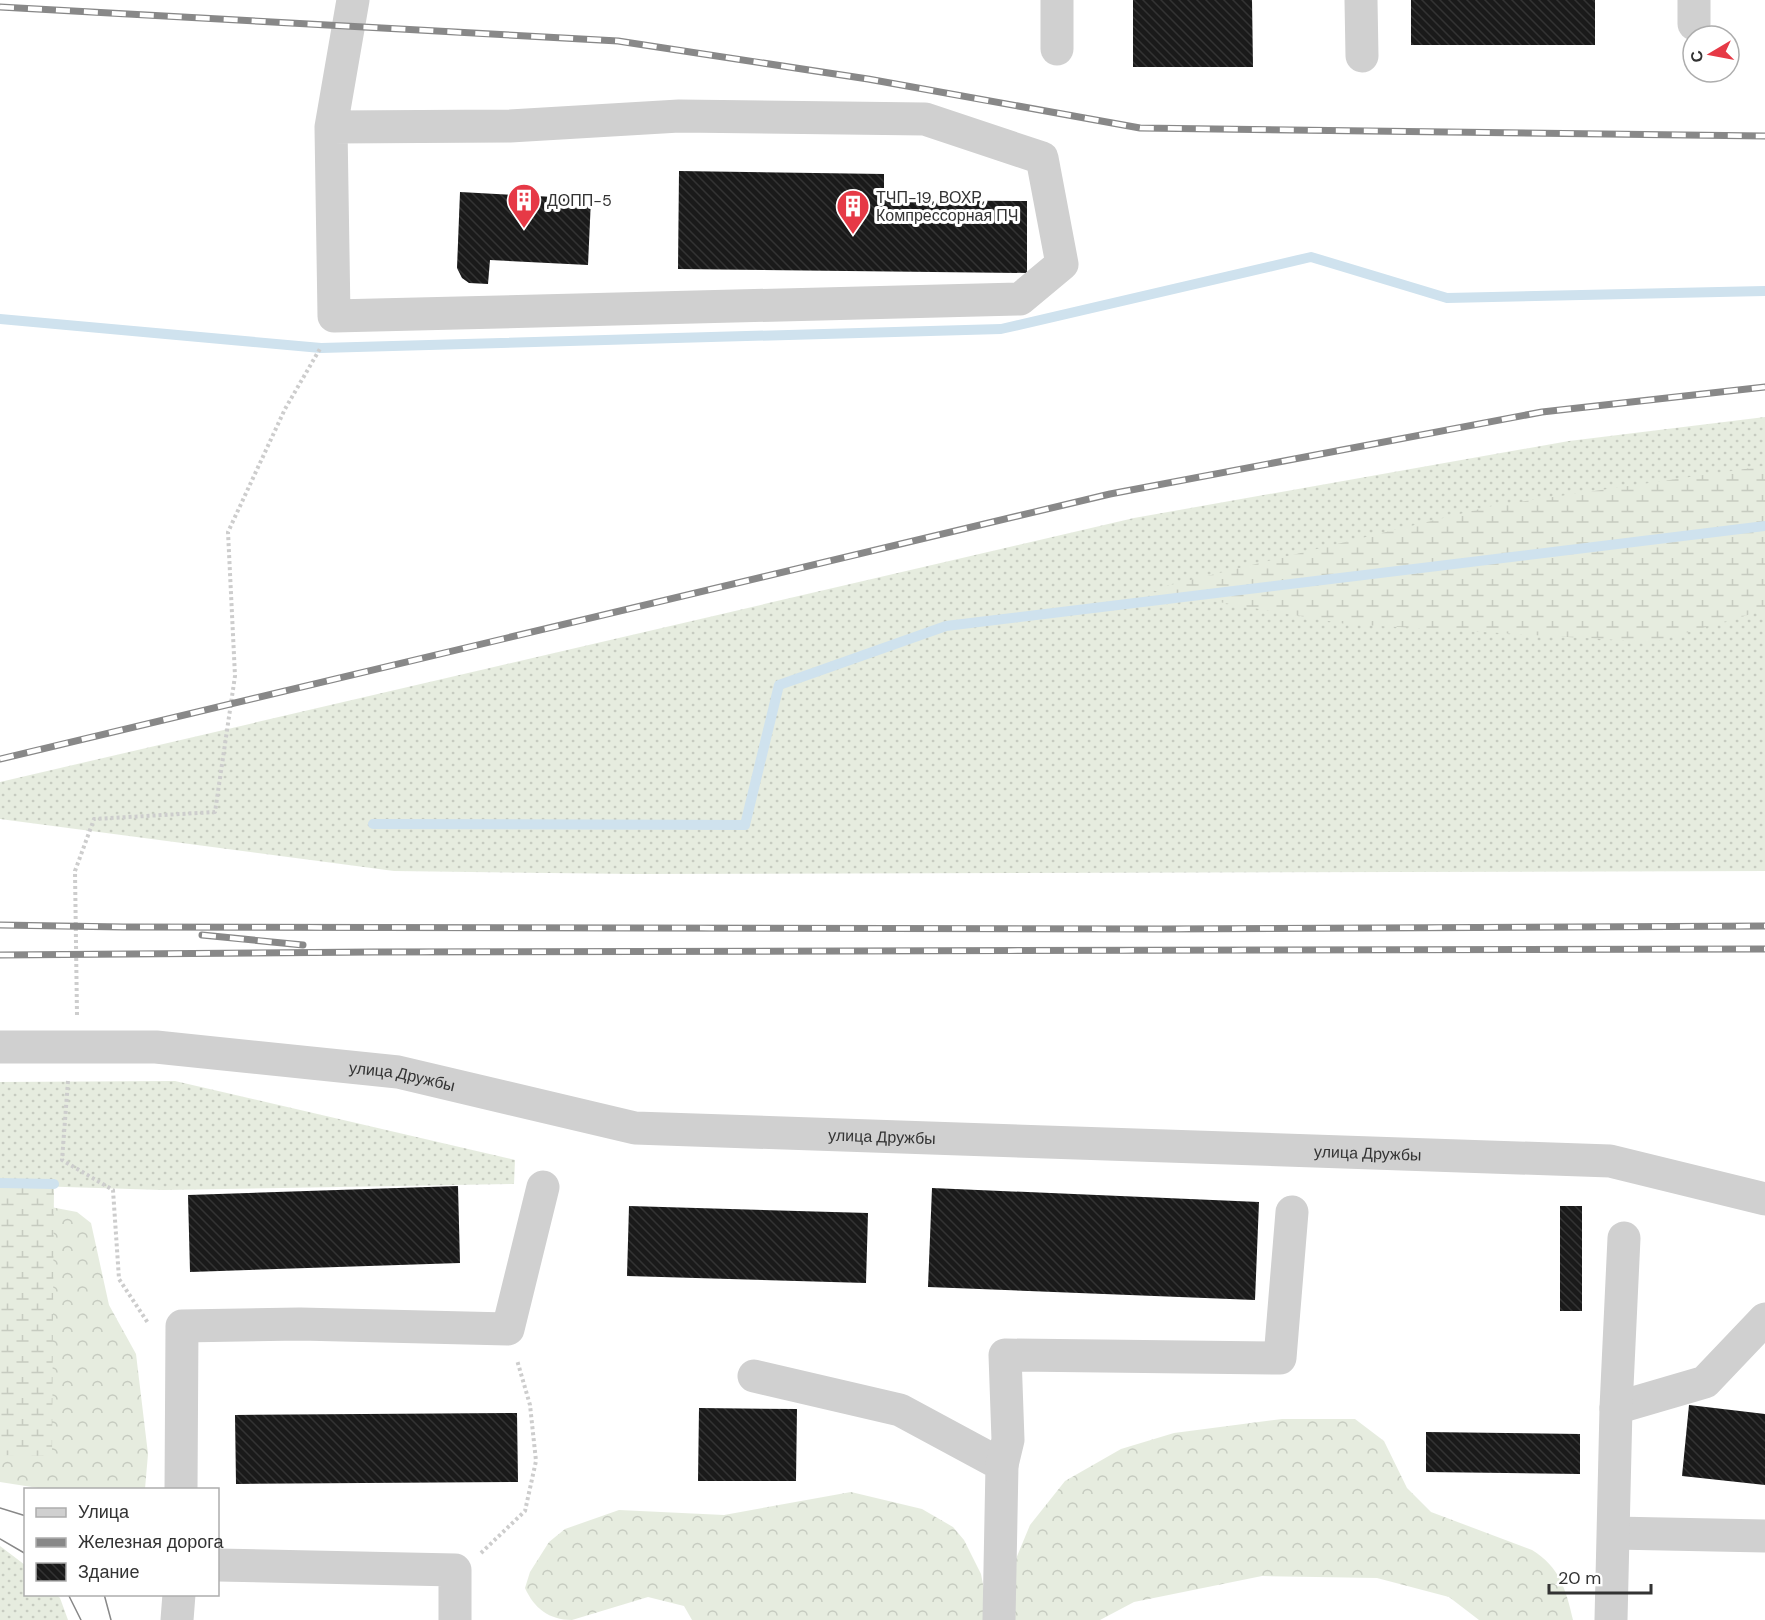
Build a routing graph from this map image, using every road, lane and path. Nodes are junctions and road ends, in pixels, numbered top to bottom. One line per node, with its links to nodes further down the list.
1 (353, 0): 6 (street)
2 (1057, 0): 4 (street)
3 (1361, 0): 5 (street)
4 (1057, 49)
5 (1362, 56)
6 (331, 127): 7 (street); 7 (street)
7 (334, 316): 9 (path)
8 (0, 1047): 9 (street, улица Дружбы)
9 (77, 1047): 11 (street, улица Дружбы); 16 (path)
10 (543, 1187): 15 (street)
11 (1765, 1199)
12 (1292, 1212): 19 (street)
13 (1624, 1238): 18 (street)
14 (1765, 1319): 18 (street)
15 (508, 1329): 20 (street); 24 (path)
16 (153, 1332)
17 (754, 1376): 19 (street)
18 (1616, 1408): 21 (street)
19 (1002, 1465): 28 (street)
20 (181, 1488)
21 (1614, 1533): 22 (street); 29 (street)
22 (1765, 1536)
23 (219, 1565): 24 (street)
24 (455, 1569): 27 (street)
25 (179, 1596): 26 (street)
26 (177, 1620)
27 (455, 1620)
28 (999, 1620)
29 (1611, 1620)

